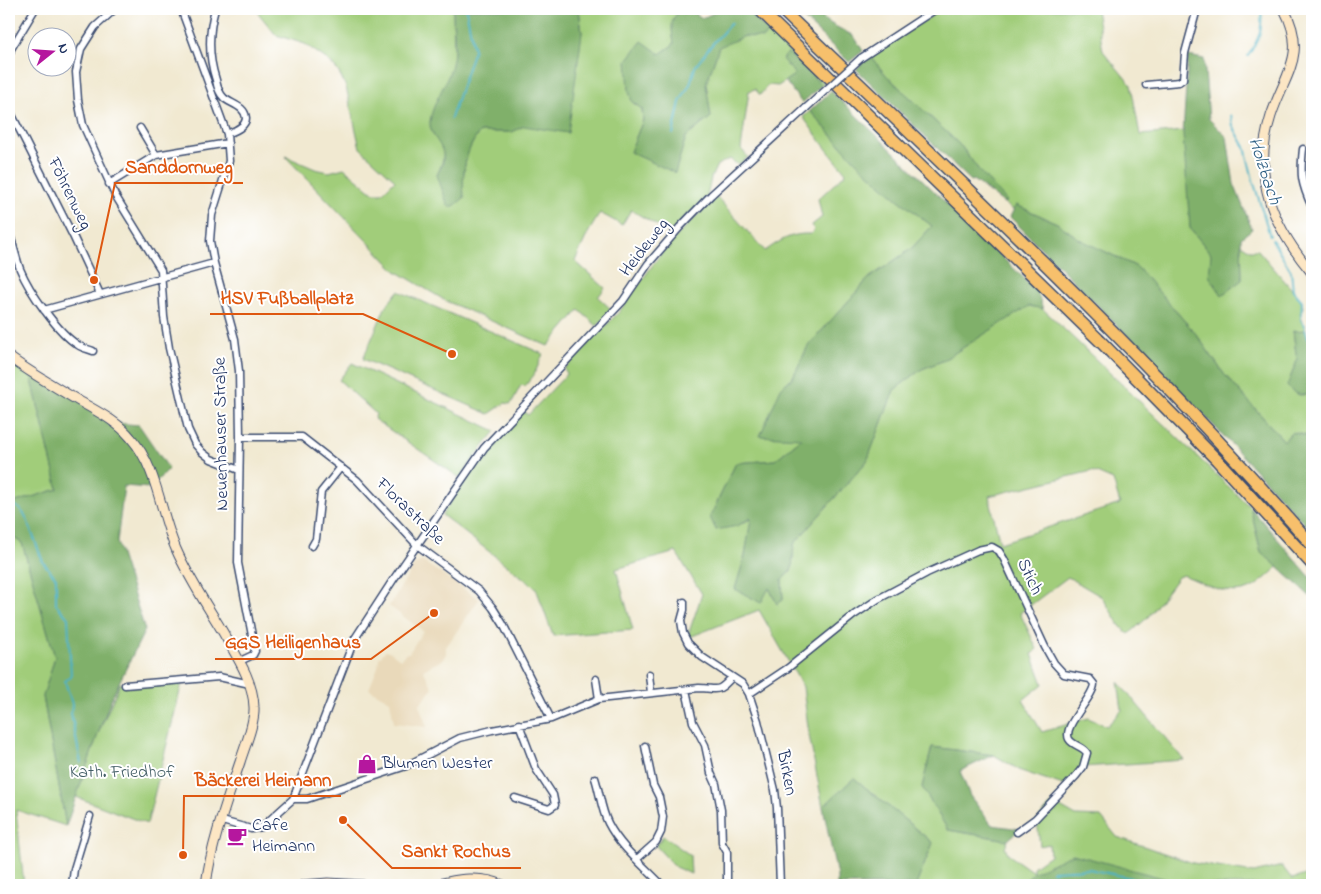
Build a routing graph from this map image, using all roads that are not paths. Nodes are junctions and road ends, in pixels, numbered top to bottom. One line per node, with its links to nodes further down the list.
1 (35, 9): 10 (street)
2 (115, 9): 18 (street)
3 (181, 9): 14 (street, Neuenhauser Straße)
4 (215, 9): 14 (street)
5 (759, 9): 34 (highway)
6 (781, 9): 32 (highway)
7 (936, 9): 31 (street, Heideweg, bridge)
8 (1195, 9): 11 (street)
9 (1284, 9): 22 (main road)
10 (9, 57)
11 (1146, 85)
12 (9, 109): 24 (street, Föhrenweg)
13 (140, 128): 17 (street)
14 (227, 134): 15 (street, Neuenhauser Straße)
15 (228, 142): 17 (street); 21 (street, Neuenhauser Straße)
16 (1303, 149): 19 (street)
17 (156, 155): 18 (street)
18 (109, 184): 23 (street)
19 (1312, 205)
20 (9, 232): 25 (street)
21 (214, 263): 23 (street); 28 (street, Neuenhauser Straße)
22 (1312, 273)
23 (162, 277): 24 (street); 30 (street)
24 (100, 294): 25 (street)
25 (44, 310): 26 (street)
26 (93, 350)
27 (9, 357): 36 (main road)
28 (240, 437): 29 (street, Florastraße); 30 (street, Neuenhauser Straße)
29 (341, 467): 31 (street, Florastraße); 33 (street)
30 (239, 470): 36 (street, Neuenhauser Straße)
31 (417, 545): 46 (street, Florastraße); 51 (street, Heideweg)
32 (1312, 545)
33 (312, 546)
34 (1312, 564)
35 (684, 602): 38 (street, Birken)
36 (240, 661): 40 (main road)
37 (649, 674): 43 (street)
38 (732, 678): 42 (street); 44 (street, Birken)
39 (596, 680): 45 (street)
40 (250, 684): 41 (street); 53 (main road)
41 (126, 685)
42 (686, 690): 43 (street); 63 (street)
43 (651, 693): 45 (street)
44 (749, 694): 54 (street, Stich); 64 (street, Birken)
45 (599, 699): 46 (street)
46 (551, 719): 47 (street)
47 (519, 724): 50 (street); 51 (street)
48 (645, 746): 55 (street)
49 (594, 778): 55 (street)
50 (515, 798)
51 (293, 799): 53 (street)
52 (90, 816): 56 (street)
53 (222, 821): 57 (main road)
54 (1017, 832)
55 (637, 860): 62 (street)
56 (72, 885)
57 (206, 885)
58 (303, 885): 59 (main road)
59 (362, 885)
60 (434, 885): 61 (main road)
61 (502, 885)
62 (662, 885)
63 (726, 885)
64 (780, 885)

